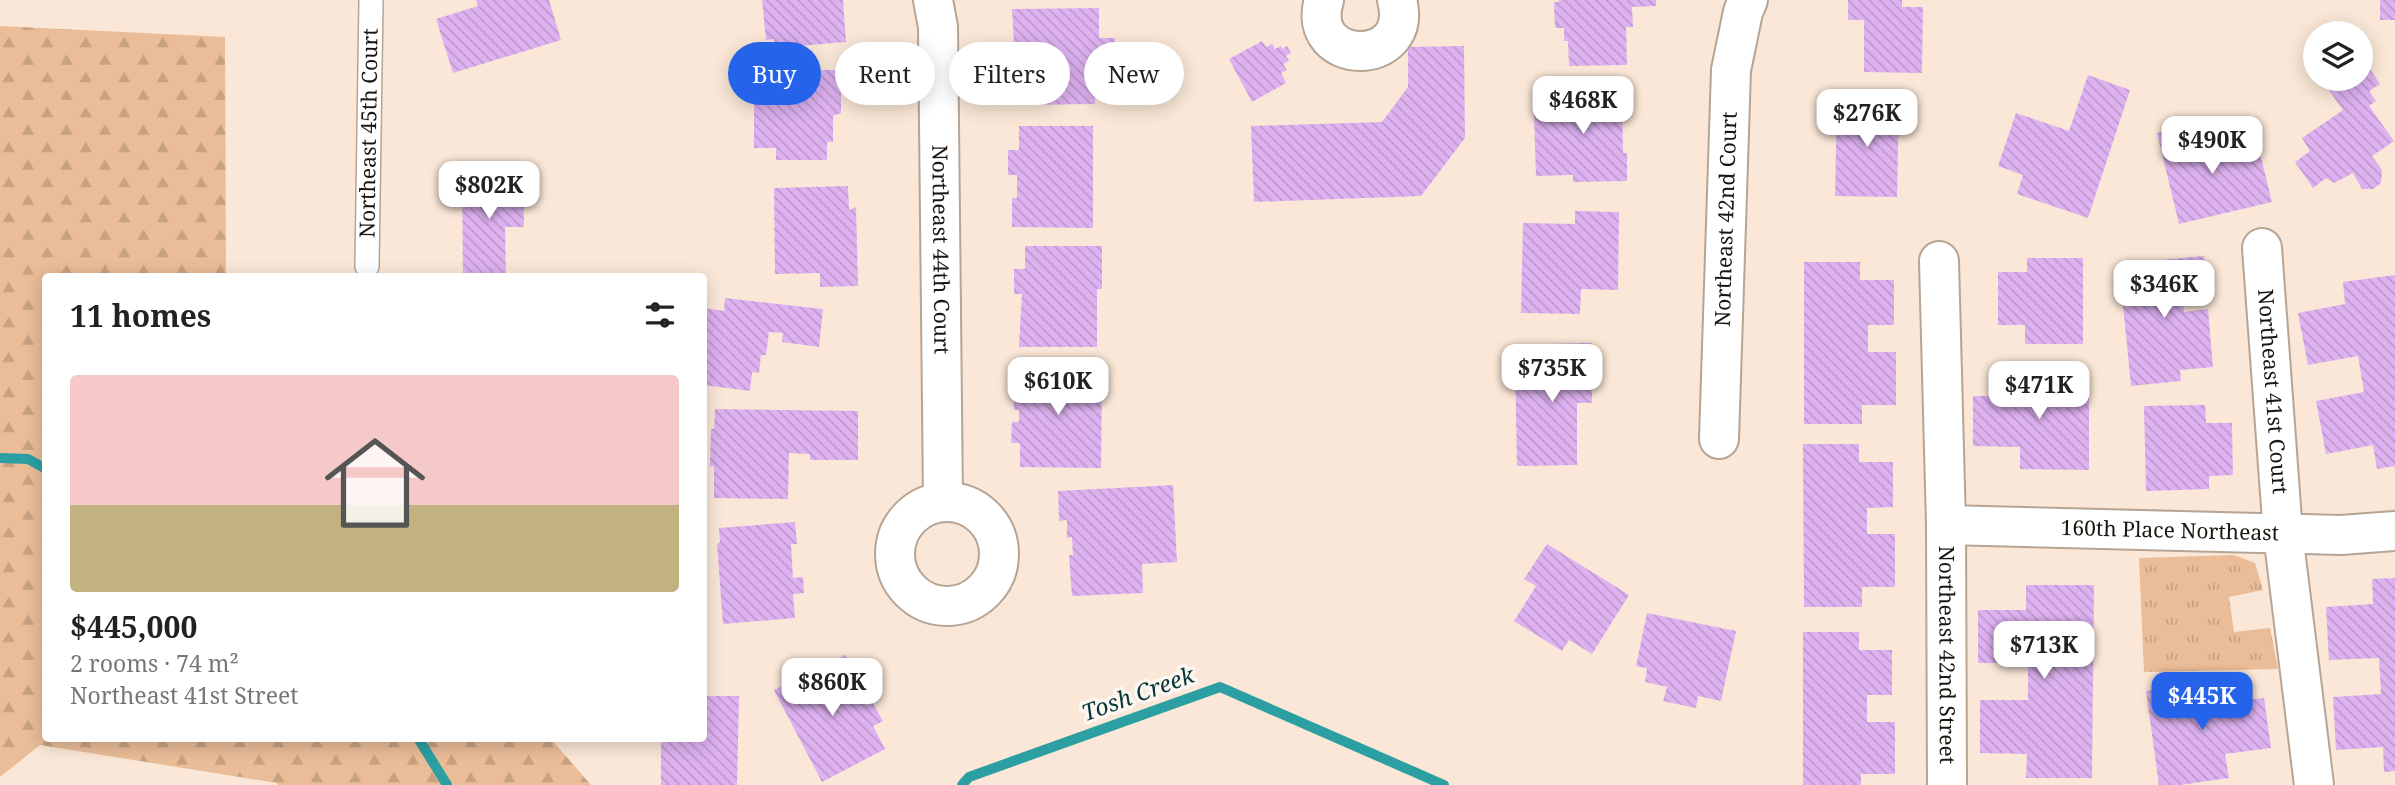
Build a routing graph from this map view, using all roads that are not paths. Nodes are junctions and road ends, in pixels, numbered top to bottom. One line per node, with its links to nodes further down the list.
1 (370, 0): 8 (lane, Northeast 45th Court)
2 (933, 0): 10 (street, Northeast 44th Court)
3 (1324, 0): 4 (street)
4 (1397, 0)
5 (1748, 0): 9 (street, Northeast 42nd Court)
6 (2262, 248): 13 (street, Northeast 41st Court)
7 (1938, 261): 11 (street)
8 (367, 265)
9 (1719, 439)
10 (943, 501)
11 (1946, 525): 13 (street, 160th Place Northeast); 14 (street, Northeast 42nd Street)
12 (2395, 531): 13 (street, 160th Place Northeast)
13 (2283, 534): 15 (street, Northeast 41st Court)
14 (1947, 785)
15 (2314, 785)

